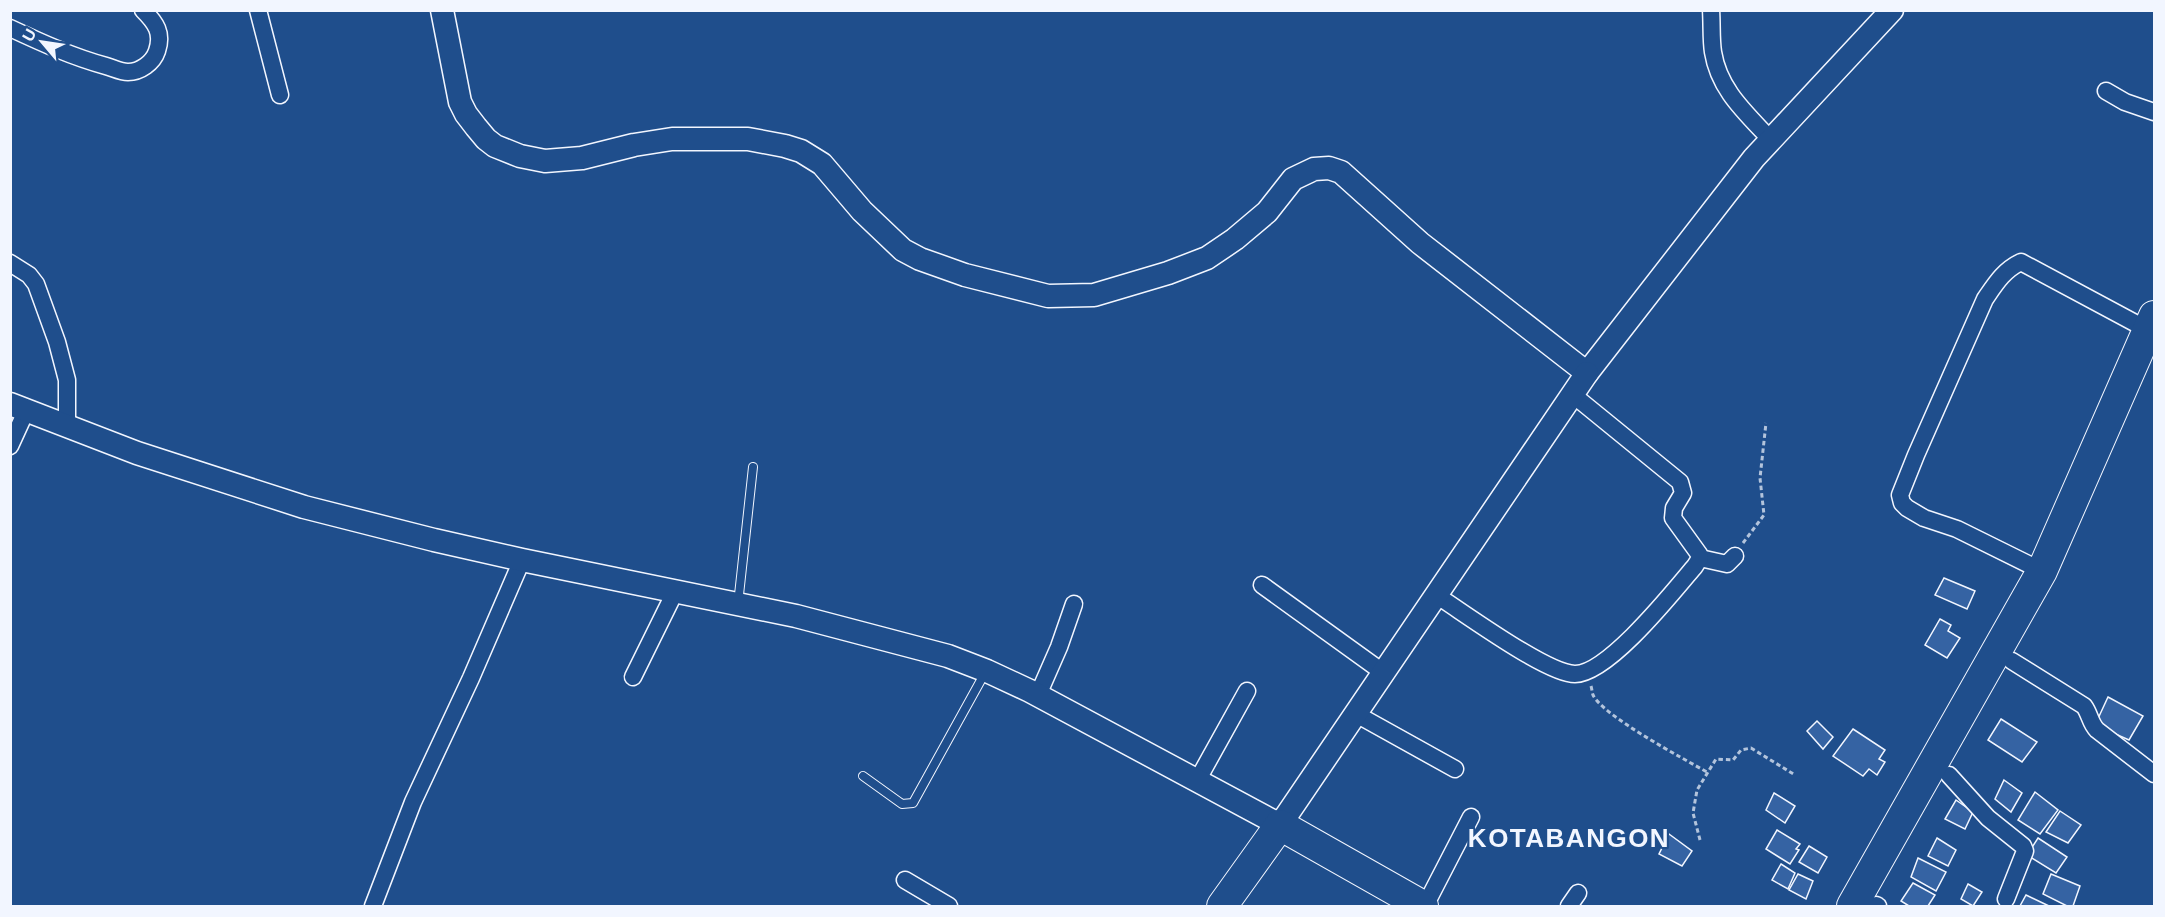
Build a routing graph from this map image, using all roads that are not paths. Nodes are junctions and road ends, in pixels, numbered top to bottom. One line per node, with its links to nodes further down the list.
1 (143, 10): 6 (street)
2 (258, 10): 8 (street)
3 (442, 10): 14 (street)
4 (1712, 10): 10 (street)
5 (1892, 10): 10 (street)
6 (10, 28)
7 (2106, 91): 9 (street)
8 (280, 95)
9 (2154, 112)
10 (1771, 140): 14 (street)
11 (10, 263): 17 (street)
12 (2151, 323): 23 (highway); 23 (street)
13 (2154, 363): 29 (highway)
14 (1587, 373): 15 (street)
15 (1572, 394): 21 (street); 26 (street)
16 (19, 406): 17 (street); 18 (street)
17 (67, 427): 22 (street)
18 (10, 446)
19 (753, 467): 27 (lane)
20 (1735, 555): 21 (street)
21 (1700, 558): 26 (street)
22 (522, 560): 25 (street); 45 (street)
23 (2042, 571): 49 (highway)
24 (1262, 585): 31 (street)
25 (675, 592): 27 (street); 32 (street)
26 (1436, 595): 31 (street)
27 (738, 604): 30 (street)
28 (1074, 604): 34 (street)
29 (2012, 662): 37 (street); 38 (highway)
30 (987, 671): 34 (street); 39 (lane)
31 (1384, 673): 35 (street)
32 (633, 676)
33 (1247, 691): 40 (street)
34 (1038, 695): 40 (street)
35 (1356, 714): 36 (street); 42 (street)
36 (1455, 769)
37 (2154, 774)
38 (1949, 775): 44 (street); 49 (highway)
39 (863, 776)
40 (1197, 781): 42 (street)
41 (1471, 816): 48 (street)
42 (1280, 825): 47 (highway); 48 (highway)
43 (905, 879): 46 (street)
44 (2006, 899)
45 (373, 906)
46 (949, 906)
47 (1222, 906)
48 (1424, 906)
49 (1870, 906)

